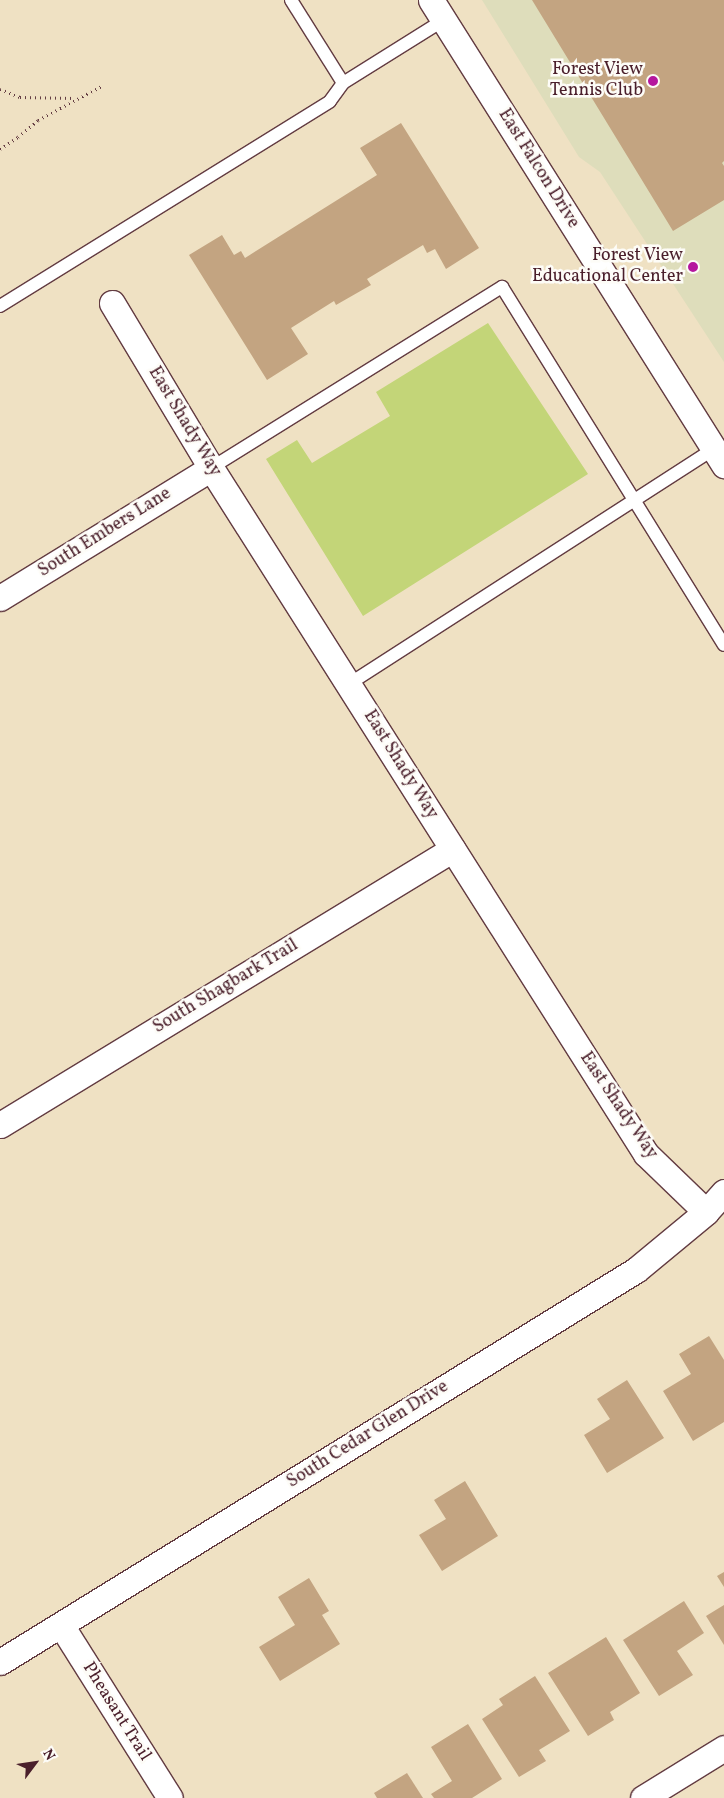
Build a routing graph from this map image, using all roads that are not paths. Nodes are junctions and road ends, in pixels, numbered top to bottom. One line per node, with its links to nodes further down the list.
1 (291, 0): 3 (lane)
2 (438, 10): 3 (lane); 6 (street, East Falcon Drive)
3 (343, 83): 5 (lane)
4 (112, 303): 7 (street, East Shady Way)
5 (0, 306)
6 (719, 457): 8 (lane)
7 (210, 468): 8 (lane); 9 (street, South Embers Lane); 11 (street, East Shady Way)
8 (633, 501): 10 (lane); 11 (lane)
9 (0, 598)
10 (724, 645)
11 (349, 684): 12 (street, East Shady Way)
12 (453, 849): 13 (street, South Shagbark Trail); 15 (street, East Shady Way)
13 (0, 1125)
14 (724, 1192): 15 (street, South Cedar Glen Drive)
15 (706, 1212): 16 (street, South Cedar Glen Drive)
16 (61, 1625): 17 (street, South Cedar Glen Drive); 19 (street, Pheasant Trail)
17 (0, 1662)
18 (724, 1748): 20 (street)
19 (170, 1798)
20 (643, 1798)

